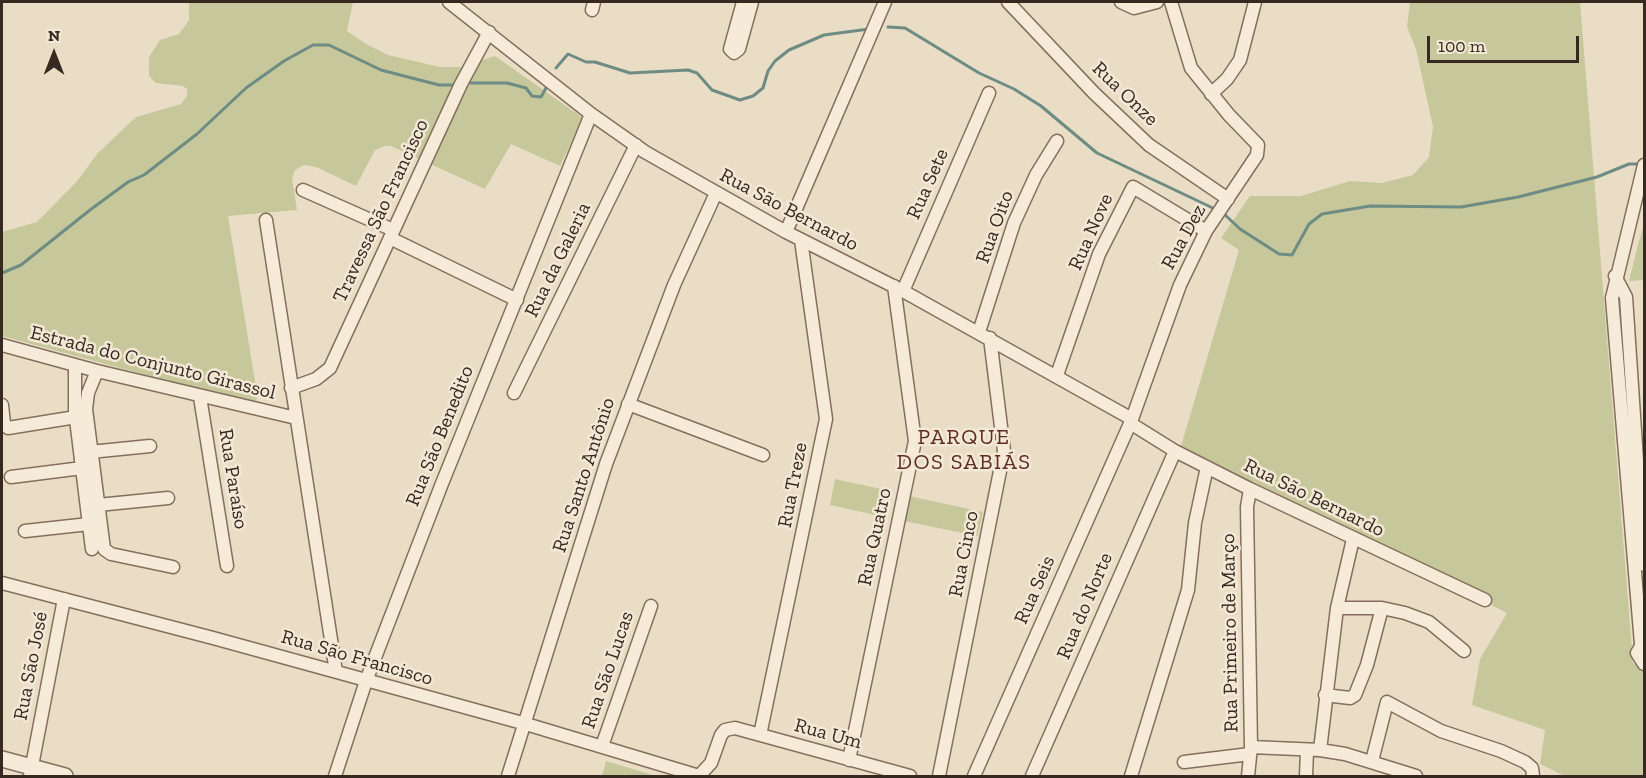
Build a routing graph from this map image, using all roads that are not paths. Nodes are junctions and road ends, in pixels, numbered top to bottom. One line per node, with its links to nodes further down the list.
1 (449, 2): 10 (street, Rua São Bernardo)
2 (743, 2): 3 (street)
3 (752, 2)
4 (885, 2): 22 (street)
5 (1008, 2): 19 (street, Rua Onze)
6 (1121, 2): 7 (street)
7 (1157, 2)
8 (1171, 2): 12 (street)
9 (1255, 2): 12 (street)
10 (489, 32): 13 (street, Rua São Bernardo); 23 (street, Travessa São Francisco)
11 (989, 93): 26 (street, Rua Sete)
12 (1211, 94): 19 (street, Rua Dez)
13 (591, 114): 15 (street, Rua São Bernardo); 27 (street, Rua São Benedito)
14 (1057, 141): 28 (street, Rua Oito)
15 (636, 145): 18 (street, Rua São Bernardo); 34 (street, Rua da Galeria)
16 (1644, 165): 25 (street)
17 (303, 190): 23 (street)
18 (716, 193): 22 (street, Rua São Bernardo); 36 (street, Rua Santo Antônio)
19 (1226, 203): 21 (street, Rua Dez)
20 (266, 220): 33 (street)
21 (1206, 231): 32 (street, Rua Nove); 40 (street, Rua Dez)
22 (786, 232): 24 (street, Rua São Bernardo)
23 (392, 234): 27 (street); 33 (street, Travessa São Francisco)
24 (801, 240): 26 (street, Rua São Bernardo); 72 (street, Rua Treze)
25 (1615, 276): 55 (street); 64 (street)
26 (898, 288): 28 (street, Rua São Bernardo); 77 (street, Rua Quatro)
27 (517, 300): 68 (street, Rua São Benedito)
28 (984, 335): 32 (street, Rua São Bernardo); 87 (street, Rua Cinco)
29 (2, 345): 30 (street, Estrada do Conjunto Girassol)
30 (75, 365): 31 (street, Estrada do Conjunto Girassol); 38 (street)
31 (97, 371): 35 (street, Estrada do Conjunto Girassol); 43 (street)
32 (1057, 375): 40 (street, Rua São Bernardo)
33 (291, 388): 39 (street)
34 (514, 393)
35 (200, 397): 39 (street, Estrada do Conjunto Girassol); 57 (street, Rua Paraíso)
36 (628, 404): 44 (street); 70 (street, Rua Santo Antônio)
37 (2, 405): 38 (street)
38 (76, 417): 46 (street)
39 (296, 418): 67 (street)
40 (1131, 421): 42 (street, Rua São Bernardo); 88 (street, Rua Seis)
41 (150, 446): 43 (street)
42 (1175, 451): 45 (street, Rua São Bernardo); 89 (street, Rua do Norte)
43 (90, 452): 50 (street)
44 (764, 454)
45 (1207, 467): 48 (street, Rua São Bernardo); 90 (street)
46 (82, 468): 47 (street); 51 (street)
47 (11, 477)
48 (1250, 489): 53 (street, Rua São Bernardo); 74 (street, Rua Primeiro de Março)
49 (168, 498): 50 (street)
50 (98, 505): 56 (street)
51 (89, 524): 52 (street); 54 (street)
52 (25, 531)
53 (1353, 539): 60 (street, Rua São Bernardo); 62 (street)
54 (92, 549)
55 (1644, 565)
56 (173, 567)
57 (227, 567)
58 (2, 583): 59 (street, Rua São Francisco)
59 (64, 599): 67 (street, Rua São Francisco); 80 (street, Rua São José)
60 (1485, 600)
61 (651, 606): 73 (street, Rua São Lucas)
62 (1337, 608): 63 (street); 69 (street)
63 (1383, 608): 65 (street); 69 (street)
64 (1643, 642): 66 (street)
65 (1464, 651)
66 (1644, 664)
67 (336, 672): 68 (street, Rua São Francisco)
68 (366, 681): 70 (street, Rua São Francisco); 83 (street, Rua São Benedito)
69 (1325, 695): 75 (street)
70 (526, 724): 73 (street, Rua São Francisco); 84 (street, Rua Santo Antônio)
71 (735, 728): 72 (street, Rua Um); 85 (street, Rua São Francisco)
72 (760, 735): 77 (street, Rua Um)
73 (602, 746): 85 (street, Rua São Francisco)
74 (1250, 750): 75 (street); 79 (street); 91 (street, Rua Primeiro de Março)
75 (1313, 750): 78 (street); 92 (street)
76 (2, 759): 80 (street)
77 (849, 760): 86 (street, Rua Um)
78 (1372, 761): 81 (street); 93 (street)
79 (1184, 762)
80 (31, 772): 82 (street)
81 (1533, 776)
82 (65, 777)
83 (335, 777)
84 (508, 777)
85 (699, 777)
86 (910, 777)
87 (939, 777)
88 (974, 777)
89 (1032, 777)
90 (1131, 777)
91 (1248, 777)
92 (1306, 777)
93 (1416, 777)

